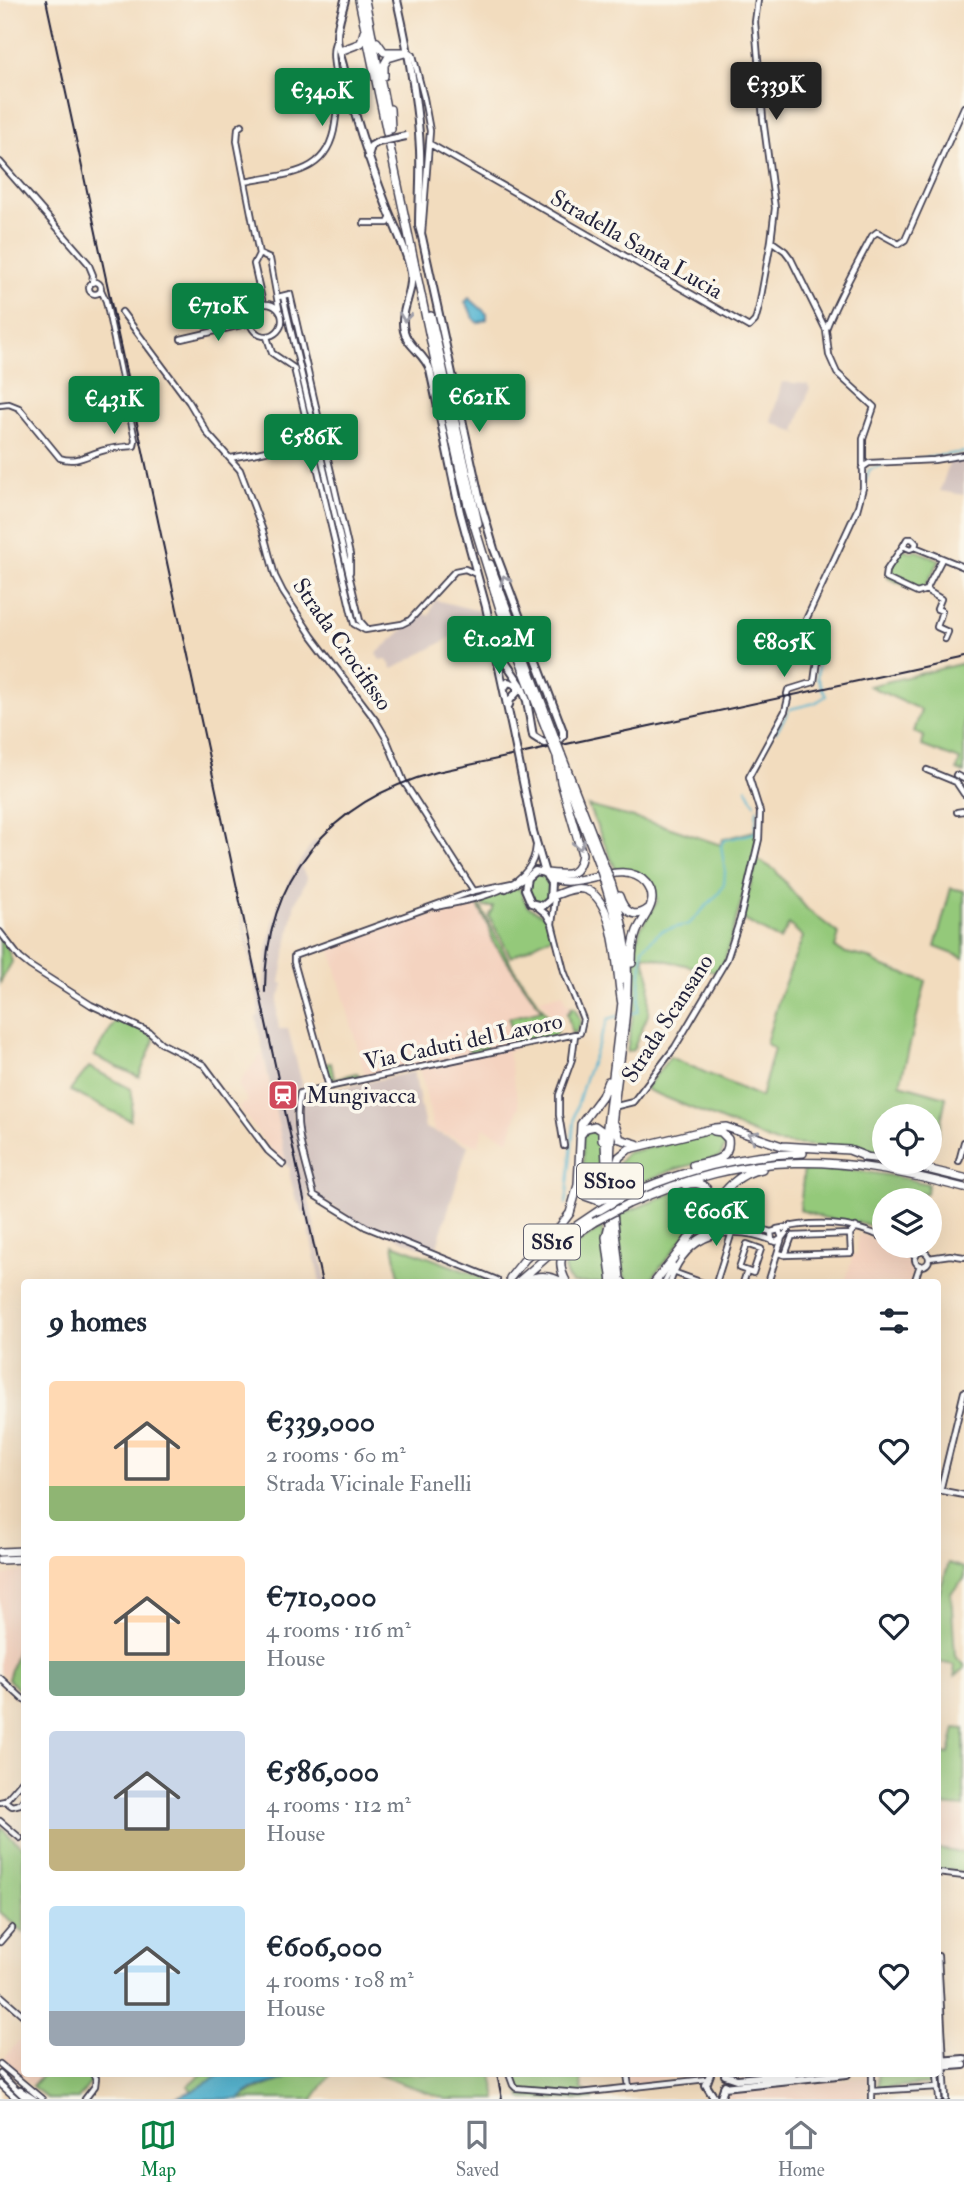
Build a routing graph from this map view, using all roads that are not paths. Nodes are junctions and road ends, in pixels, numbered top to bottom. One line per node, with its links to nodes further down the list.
1 (345, 0): 7 (main road)
2 (359, 0): 6 (highway, SS100)
3 (365, 0): 6 (highway, SS100)
4 (397, 0): 10 (main road)
5 (758, 0): 26 (street)
6 (367, 26): 8 (highway); 9 (highway, SS100); 10 (highway, SS100); 14 (highway, SS100)
7 (337, 38): 8 (main road); 22 (street)
8 (340, 51): 9 (highway); 15 (main road)
9 (369, 52): 60 (highway, SS100)
10 (408, 52): 12 (main road); 14 (highway, SS100); 19 (street)
11 (964, 107): 37 (street)
12 (418, 122): 16 (main road); 17 (main road)
13 (242, 125): 22 (street)
14 (391, 129): 60 (highway, SS100)
15 (361, 136): 18 (main road); 20 (main road)
16 (406, 136): 17 (main road); 18 (main road, bridge)
17 (419, 141): 25 (main road)
18 (378, 142): 20 (main road)
19 (430, 144): 25 (street); 26 (street, Stradella Santa Lucia)
20 (368, 158): 23 (main road)
21 (0, 162): 28 (street)
22 (245, 181): 27 (street)
23 (391, 216): 24 (street); 51 (main road, one-way to 51)
24 (364, 223)
25 (422, 237): 58 (main road, one-way to 25)
26 (771, 241): 37 (street, Strada Scansano)
27 (259, 254): 31 (street); 33 (street)
28 (95, 282): 29 (street); 30 (street)
29 (101, 290): 30 (street); 32 (street)
30 (94, 293): 32 (street)
31 (281, 296): 34 (street); 53 (street)
32 (106, 301): 40 (street)
33 (262, 304): 34 (street); 36 (street)
34 (279, 310): 38 (street)
35 (122, 312): 45 (street, Strada Crocifisso)
36 (250, 323): 38 (street); 39 (street)
37 (826, 330): 43 (street, Strada Scansano)
38 (267, 337): 41 (street)
39 (181, 339)
40 (0, 405)
41 (308, 423): 42 (street); 46 (street)
42 (287, 445): 45 (street); 46 (street)
43 (863, 454): 47 (street); 48 (street, Strada Scansano)
44 (964, 456): 47 (street)
45 (230, 458): 75 (street, Strada Crocifisso)
46 (315, 459): 53 (street)
47 (871, 463): 48 (street)
48 (862, 468): 88 (street, Strada Scansano)
49 (942, 559): 50 (street); 52 (street); 52 (street)
50 (964, 567)
51 (477, 574): 53 (street); 55 (main road)
52 (926, 590): 54 (street)
53 (371, 630)
54 (945, 639)
55 (495, 647): 56 (main road); 58 (main road)
56 (504, 688): 57 (main road); 59 (main road)
57 (515, 695): 58 (main road); 59 (main road)
58 (525, 698)
59 (508, 710): 68 (main road, bridge)
60 (553, 739): 61 (highway, SS100, bridge)
61 (558, 755): 69 (highway, SS100); 69 (highway, SS100); 70 (highway, SS100, one-way to 70)
62 (928, 770): 65 (street)
63 (956, 775): 64 (street)
64 (964, 779)
65 (964, 794)
66 (964, 811): 67 (street)
67 (957, 812)
68 (536, 845): 70 (main road); 73 (street)
69 (605, 867): 74 (highway, SS100, bridge)
70 (547, 875): 71 (main road); 72 (highway); 77 (main road)
71 (527, 877): 76 (street); 78 (main road)
72 (569, 882): 77 (highway); 79 (highway)
73 (512, 883): 75 (street); 76 (street)
74 (610, 883): 79 (highway, SS100); 83 (highway, SS100)
75 (474, 891): 80 (street)
76 (496, 891): 80 (street)
77 (555, 897): 78 (main road); 81 (street); 83 (highway, SS100)
78 (531, 903): 81 (street)
79 (651, 906): 83 (highway, SS100)
80 (413, 913): 87 (street)
81 (552, 924): 84 (street, Via Caduti del Lavoro)
82 (0, 932): 97 (street)
83 (623, 1008): 85 (highway, SS100); 86 (highway, SS100)
84 (575, 1035): 87 (street, Via Caduti del Lavoro); 93 (street)
85 (616, 1049): 90 (highway); 103 (highway, SS100)
86 (617, 1082): 88 (highway); 103 (highway, SS100)
87 (329, 1087): 126 (street, Via Caduti del Lavoro)
88 (617, 1106): 92 (highway)
89 (703, 1131): 92 (highway); 95 (highway, one-way to 89); 99 (highway)
90 (580, 1137): 98 (highway); 103 (highway)
91 (964, 1142): 96 (street)
92 (641, 1144): 103 (highway)
93 (564, 1146)
94 (872, 1160): 95 (highway, SS16)
95 (865, 1161): 99 (highway, SS16); 102 (highway, SS16); 104 (highway, SS16); 106 (highway)
96 (959, 1161)
97 (283, 1164)
98 (579, 1171): 105 (highway); 127 (highway)
99 (681, 1173): 103 (highway, SS16)
100 (942, 1173): 101 (highway)
101 (964, 1178)
102 (964, 1188)
103 (612, 1194): 105 (highway, SS16, bridge); 133 (highway, SS100); 134 (highway, SS100)
104 (628, 1204): 106 (highway); 113 (highway, SS16, bridge)
105 (599, 1205): 128 (highway, SS16)
106 (700, 1221): 135 (highway)
107 (792, 1225): 108 (street); 109 (street); 115 (street)
108 (856, 1227): 112 (street); 114 (street)
109 (777, 1229): 111 (street); 115 (street)
110 (732, 1232): 116 (street); 125 (street); 139 (street)
111 (771, 1232): 116 (street); 136 (street)
112 (872, 1233)
113 (576, 1234): 129 (highway, SS16); 132 (highway)
114 (850, 1234): 118 (street); 118 (street)
115 (782, 1238): 116 (street); 117 (street)
116 (774, 1241): 117 (street)
117 (778, 1253): 118 (street); 141 (street)
118 (785, 1255)
119 (942, 1256): 120 (street)
120 (964, 1257)
121 (916, 1258): 123 (street)
122 (929, 1258): 123 (street)
123 (920, 1265): 142 (street)
124 (747, 1271): 124 (street); 140 (street)
125 (673, 1272): 137 (street); 138 (street)
126 (505, 1279)
127 (511, 1279)
128 (512, 1279)
129 (513, 1279)
130 (523, 1279): 131 (highway)
131 (557, 1279)
132 (564, 1279)
133 (617, 1279)
134 (618, 1279)
135 (657, 1279)
136 (665, 1279)
137 (671, 1279)
138 (692, 1279)
139 (717, 1279)
140 (744, 1279)
141 (769, 1279)
142 (915, 1279)
143 (964, 1392): 144 (street)
144 (941, 1483)
145 (941, 1491): 146 (street)
146 (964, 1495)
147 (21, 1551): 148 (highway)
148 (0, 1552)
149 (21, 1559): 150 (highway)
150 (0, 1560)
151 (0, 1678): 152 (street)
152 (21, 1697)
153 (21, 1782): 154 (street)
154 (3, 1802): 155 (street)
155 (21, 1803)
156 (0, 1821): 157 (street)
157 (20, 1838)
158 (941, 1873): 159 (street)
159 (964, 1876)
160 (12, 1928): 161 (street)
161 (0, 1942)
162 (0, 1995): 163 (street)
163 (21, 2013)
164 (964, 2059): 166 (main road)
165 (0, 2064): 190 (street)
166 (941, 2064): 167 (main road); 195 (street)
167 (964, 2065)
168 (0, 2074): 181 (street)
169 (94, 2077): 191 (street)
170 (510, 2077): 182 (street)
171 (627, 2077): 182 (street)
172 (701, 2077): 182 (street)
173 (708, 2077): 185 (main road)
174 (726, 2077): 184 (main road)
175 (732, 2077): 176 (main road)
176 (759, 2077)
177 (820, 2077): 184 (main road)
178 (872, 2077): 186 (street)
179 (937, 2077): 183 (street)
180 (0, 2084): 187 (street)
181 (13, 2085): 188 (street); 189 (street)
182 (629, 2087)
183 (938, 2087): 186 (street); 194 (street)
184 (723, 2088): 185 (main road); 192 (main road)
185 (711, 2091): 192 (main road)
186 (872, 2091): 193 (street)
187 (18, 2099)
188 (26, 2099)
189 (34, 2099)
190 (42, 2099)
191 (85, 2099)
192 (718, 2099)
193 (872, 2099)
194 (939, 2099)
195 (946, 2099)

